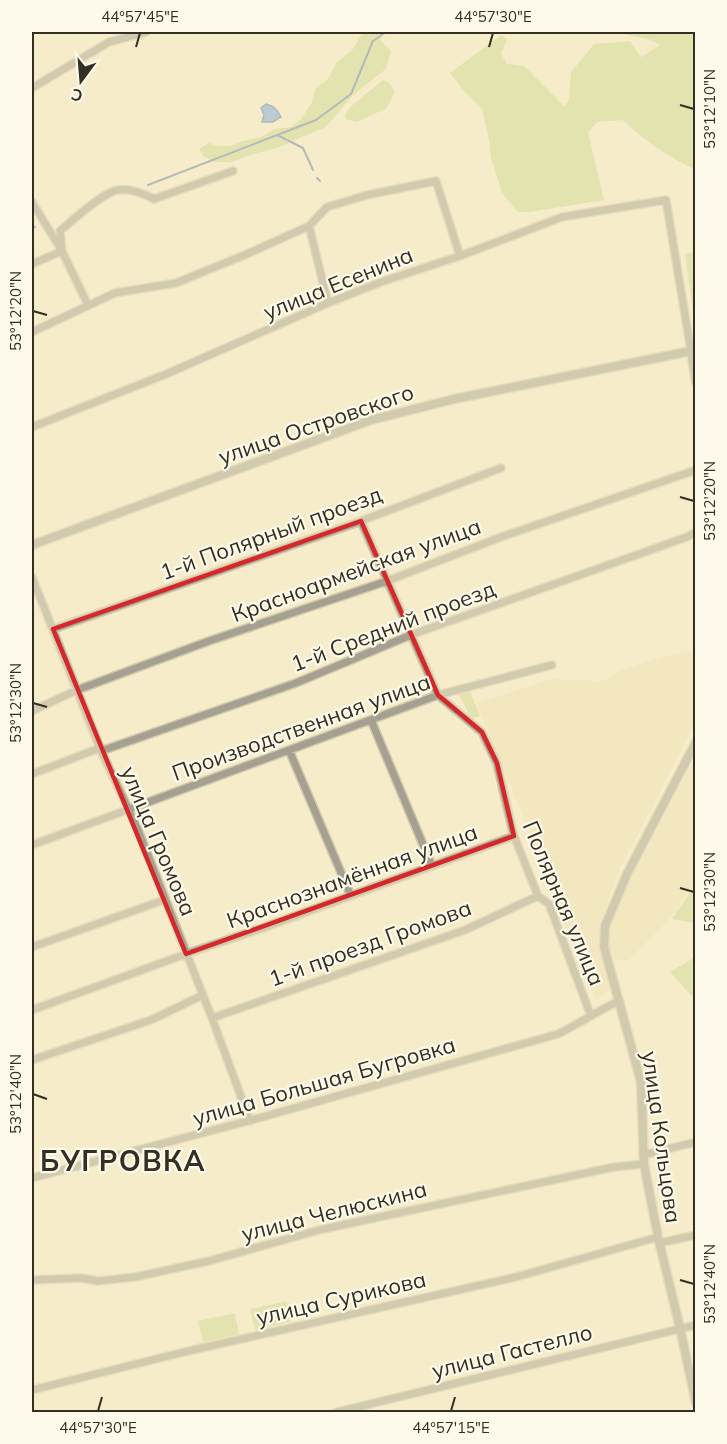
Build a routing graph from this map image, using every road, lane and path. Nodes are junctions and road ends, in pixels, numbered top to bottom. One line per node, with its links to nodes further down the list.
1 (146, 32): 2 (street)
2 (32, 88)
3 (233, 171): 6 (street)
4 (32, 202): 6 (street)
5 (309, 226): 7 (street); 9 (street); 10 (street)
6 (62, 250): 8 (street); 10 (street)
7 (460, 256): 9 (street, улица Есенина); 12 (street, улица Есенина)
8 (32, 264)
9 (328, 303): 14 (street, улица Есенина)
10 (88, 305): 11 (street)
11 (32, 332)
12 (691, 351): 13 (street); 19 (street, улица Островского)
13 (696, 382)
14 (32, 427)
15 (501, 468): 17 (street, 1-й Полярный проезд)
16 (696, 470): 21 (street, Красноармейская улица)
17 (361, 521): 21 (street, Полярная улица); 22 (street, 1-й Полярный проезд)
18 (696, 532): 23 (street, 1-й Средний проезд)
19 (32, 545)
20 (32, 577): 22 (street, улица Громова)
21 (387, 582): 23 (street, Полярная улица); 25 (street, Красноармейская улица)
22 (53, 629): 25 (street, улица Громова)
23 (411, 635): 26 (street, Полярная улица); 30 (street, 1-й Средний проезд)
24 (552, 665): 26 (street, Производственная улица)
25 (77, 690): 27 (street, Красноармейская улица); 30 (street, улица Громова)
26 (438, 695): 28 (street, Производственная улица); 34 (street, Полярная улица)
27 (32, 711)
28 (371, 720): 31 (street, Производственная улица); 36 (street)
29 (696, 742): 43 (street, улица Кольцова)
30 (101, 750): 32 (street, 1-й Средний проезд); 33 (street, улица Громова)
31 (290, 750): 33 (street, Производственная улица); 37 (street)
32 (32, 774)
33 (127, 809): 35 (street, Производственная улица); 39 (street, улица Громова)
34 (514, 836): 36 (street, Краснознамённая улица); 38 (street, Полярная улица)
35 (32, 845)
36 (432, 866): 37 (street, Краснознамённая улица)
37 (351, 896): 41 (street, Краснознамённая улица)
38 (538, 897): 45 (street, Полярная улица); 46 (street, 1-й проезд Громова)
39 (164, 900): 40 (street); 41 (street, улица Громова)
40 (32, 947)
41 (186, 954): 42 (street, улица Громова); 44 (street, Краснознамённая улица)
42 (202, 995): 46 (street, улица Громова); 47 (street)
43 (620, 1001): 45 (street, улица Большая Бугровка); 50 (street, улица Кольцова)
44 (32, 1010)
45 (591, 1016): 48 (street, улица Большая Бугровка)
46 (212, 1018): 48 (street, улица Громова)
47 (32, 1060)
48 (250, 1121): 51 (street, улица Большая Бугровка)
49 (696, 1142): 50 (street, улица Челюскина)
50 (644, 1160): 53 (street, улица Кольцова); 54 (street, улица Челюскина)
51 (32, 1178)
52 (696, 1235): 53 (street, улица Сурикова)
53 (659, 1240): 56 (street, улица Кольцова); 57 (street, улица Сурикова)
54 (32, 1280)
55 (696, 1325): 56 (street, улица Гастелло)
56 (680, 1328): 58 (street, улица Кольцова); 59 (street, улица Гастелло)
57 (32, 1390)
58 (696, 1403)
59 (337, 1413)

